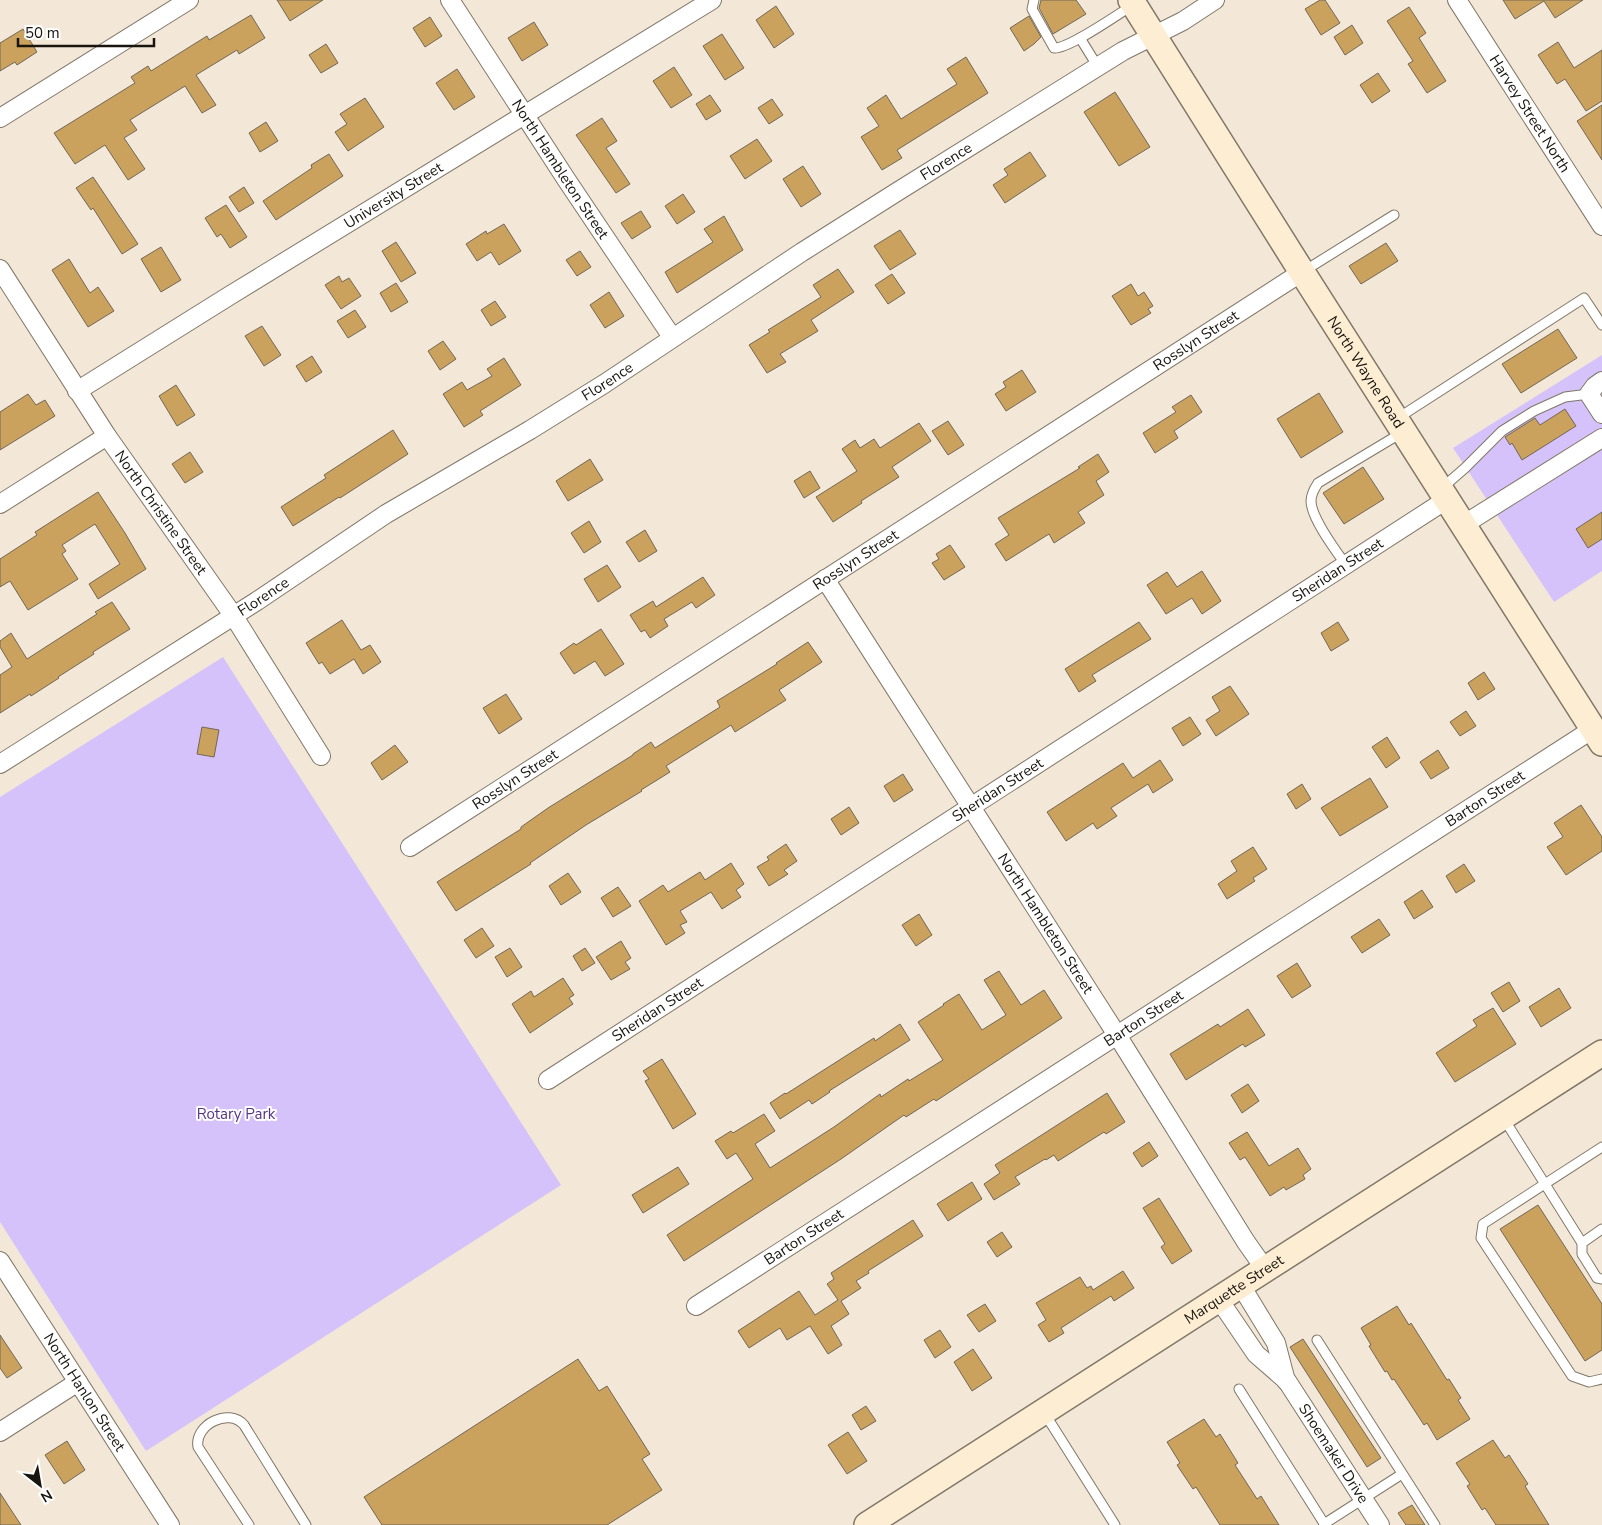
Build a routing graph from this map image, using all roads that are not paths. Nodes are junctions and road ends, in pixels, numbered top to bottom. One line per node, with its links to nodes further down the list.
1 (189, 0): 12 (street)
2 (450, 0): 11 (street, North Hambleton Street)
3 (712, 0): 11 (street, University Street)
4 (1034, 0): 9 (lane)
5 (1215, 0): 8 (street, Florence)
6 (1457, 0): 14 (street, Harvey Street North)
7 (1132, 2): 8 (street, North Wayne Road); 9 (lane)
8 (1153, 36): 10 (street, Florence); 16 (street, North Wayne Road)
9 (1080, 38): 10 (lane)
10 (1098, 67): 18 (street, Florence)
11 (526, 114): 18 (street, North Hambleton Street); 20 (street, University Street)
12 (0, 118)
13 (1394, 214): 16 (lane)
14 (1602, 226)
15 (0, 269): 20 (street, North Christine Street)
16 (1302, 272): 23 (street, North Wayne Road); 30 (street, Rosslyn Street)
17 (1602, 325): 23 (lane)
18 (672, 337): 31 (street, Florence)
19 (1602, 381): 21 (street)
20 (78, 391): 24 (street, North Christine Street)
21 (1589, 394): 22 (street); 26 (lane)
22 (1602, 414)
23 (1400, 426): 26 (street, North Wayne Road); 29 (lane)
24 (108, 436): 27 (street); 31 (street, North Christine Street)
25 (1602, 438): 28 (street)
26 (1443, 495): 28 (street, North Wayne Road); 29 (street, Sheridan Street)
27 (0, 504)
28 (1462, 524): 32 (street, North Wayne Road)
29 (1346, 564): 35 (street, Sheridan Street)
30 (825, 579): 35 (street, North Hambleton Street); 36 (street, Rosslyn Street)
31 (233, 615): 33 (street, North Christine Street); 34 (street, Florence)
32 (1598, 736): 37 (street, Barton Street)
33 (321, 756)
34 (0, 764)
35 (972, 807): 37 (street, North Hambleton Street); 39 (street, Sheridan Street)
36 (410, 847)
37 (1117, 1035): 46 (street, North Hambleton Street); 50 (street, Barton Street)
38 (1602, 1053): 40 (street, Marquette Street)
39 (548, 1080)
40 (1502, 1117): 42 (lane); 46 (street, Marquette Street)
41 (1602, 1147): 42 (lane)
42 (1544, 1184): 44 (lane); 52 (lane)
43 (1602, 1230): 44 (lane)
44 (1582, 1243): 47 (lane)
45 (0, 1261): 54 (street, North Hanlon Street)
46 (1265, 1269): 48 (street, Marquette Street)
47 (1602, 1279)
48 (1240, 1284): 49 (street, Marquette Street); 53 (street, Shoemaker Drive)
49 (1218, 1298): 53 (street, Shoemaker Drive); 56 (street, Marquette Street)
50 (696, 1306)
51 (1317, 1340): 58 (lane)
52 (1602, 1379)
53 (1287, 1381): 59 (street, Shoemaker Drive)
54 (78, 1382): 57 (street); 61 (street, North Hanlon Street)
55 (1238, 1390): 60 (lane)
56 (1043, 1412): 64 (street, Marquette Street); 65 (lane)
57 (0, 1432)
58 (1402, 1474): 59 (lane); 67 (lane)
59 (1363, 1498): 60 (lane); 66 (street, Shoemaker Drive)
60 (1324, 1524)
61 (170, 1525)
62 (249, 1525): 63 (lane)
63 (306, 1525)
64 (867, 1525)
65 (1115, 1525)
66 (1380, 1525)
67 (1435, 1525)

